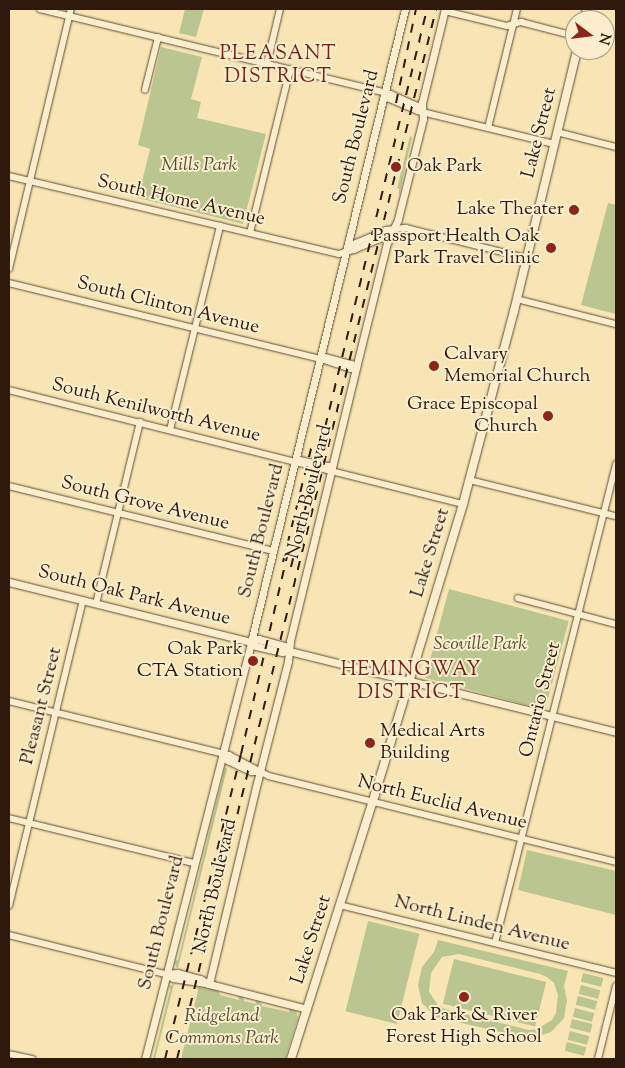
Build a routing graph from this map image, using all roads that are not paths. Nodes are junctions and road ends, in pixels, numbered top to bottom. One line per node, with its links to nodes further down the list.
1 (40, 9): 7 (street)
2 (71, 9): 7 (street)
3 (280, 9): 12 (street)
4 (405, 9): 15 (street, South Boulevard)
5 (517, 9): 8 (street)
6 (445, 10): 8 (street); 16 (street, North Boulevard)
7 (69, 16): 10 (street); 22 (street)
8 (514, 24): 9 (street); 17 (street)
9 (565, 33)
10 (158, 38): 12 (street); 14 (street)
11 (575, 60): 18 (main road, Lake Street)
12 (267, 64): 13 (street)
13 (290, 70): 15 (street); 25 (street)
14 (145, 90)
15 (384, 93): 16 (street); 26 (street, South Boulevard)
16 (423, 111): 17 (street); 24 (street, North Boulevard)
17 (488, 128): 19 (street)
18 (557, 132): 19 (main road, Lake Street); 20 (street)
19 (554, 144): 27 (main road, Lake Street)
20 (616, 147)
21 (9, 176): 22 (street, South Home Avenue)
22 (30, 181): 23 (street, South Home Avenue); 28 (street)
23 (220, 226): 25 (street, South Home Avenue); 32 (street)
24 (393, 230): 26 (street, South Home Avenue); 27 (street); 34 (street, North Boulevard)
25 (250, 233): 26 (street, South Home Avenue)
26 (346, 251): 33 (street, South Boulevard)
27 (526, 258): 30 (main road, Lake Street)
28 (9, 269)
29 (9, 283): 32 (street, South Clinton Avenue)
30 (516, 299): 31 (street); 41 (main road, Lake Street)
31 (616, 324)
32 (195, 328): 33 (street, South Clinton Avenue); 37 (street)
33 (321, 359): 34 (street, South Clinton Avenue); 38 (street, South Boulevard)
34 (356, 368): 40 (street, North Boulevard)
35 (9, 390): 36 (street, South Kenilworth Avenue)
36 (140, 422): 37 (street, South Kenilworth Avenue); 44 (street)
37 (170, 430): 38 (street, South Kenilworth Avenue)
38 (296, 461): 40 (street, South Kenilworth Avenue); 47 (street, South Boulevard)
39 (616, 464): 45 (street, Ontario Street)
40 (332, 470): 43 (street, South Kenilworth Avenue); 55 (street, North Boulevard)
41 (470, 480): 43 (main road, Lake Street); 45 (street)
42 (9, 486): 44 (street, South Grove Avenue)
43 (463, 504): 56 (main road, Lake Street)
44 (118, 513): 47 (street, South Grove Avenue); 51 (street)
45 (604, 513): 46 (street); 52 (street, Ontario Street)
46 (616, 516)
47 (274, 551): 54 (street, South Boulevard)
48 (9, 582): 50 (street, South Oak Park Avenue)
49 (518, 598): 52 (street)
50 (83, 601): 51 (street, South Oak Park Avenue); 58 (street, Pleasant Street)
51 (96, 604): 54 (street, South Oak Park Avenue)
52 (579, 614): 53 (street); 59 (street, Ontario Street)
53 (616, 624)
54 (252, 642): 55 (street, South Oak Park Avenue); 61 (street, South Boulevard)
55 (289, 651): 56 (street, South Oak Park Avenue); 62 (street, North Boulevard)
56 (410, 681): 59 (street, South Oak Park Avenue); 63 (main road, Lake Street)
57 (9, 701): 58 (street)
58 (56, 712): 61 (street); 65 (street, Pleasant Street)
59 (552, 716): 60 (street, South Oak Park Avenue); 66 (street, Ontario Street)
60 (616, 732)
61 (223, 754): 62 (street, North Euclid Avenue); 68 (street, South Boulevard)
62 (260, 772): 63 (street, North Euclid Avenue); 75 (street, North Boulevard)
63 (373, 801): 66 (street, North Euclid Avenue); 69 (main road, Lake Street)
64 (9, 818): 65 (street)
65 (29, 823): 68 (street); 70 (street, Pleasant Street)
66 (522, 838): 67 (street, North Euclid Avenue); 72 (street, Ontario Street)
67 (616, 862)
68 (194, 864): 74 (street, South Boulevard)
69 (340, 905): 72 (street, North Linden Avenue); 77 (main road, Lake Street)
70 (9, 906)
71 (9, 935): 74 (street)
72 (495, 943): 73 (street, North Linden Avenue)
73 (616, 973)
74 (166, 974): 75 (street); 80 (street, South Boulevard)
75 (209, 984): 77 (street)
76 (616, 986): 82 (street)
77 (307, 1008): 81 (main road, Lake Street)
78 (9, 1054): 79 (street)
79 (32, 1059)
80 (144, 1059)
81 (291, 1059)
82 (598, 1059)

